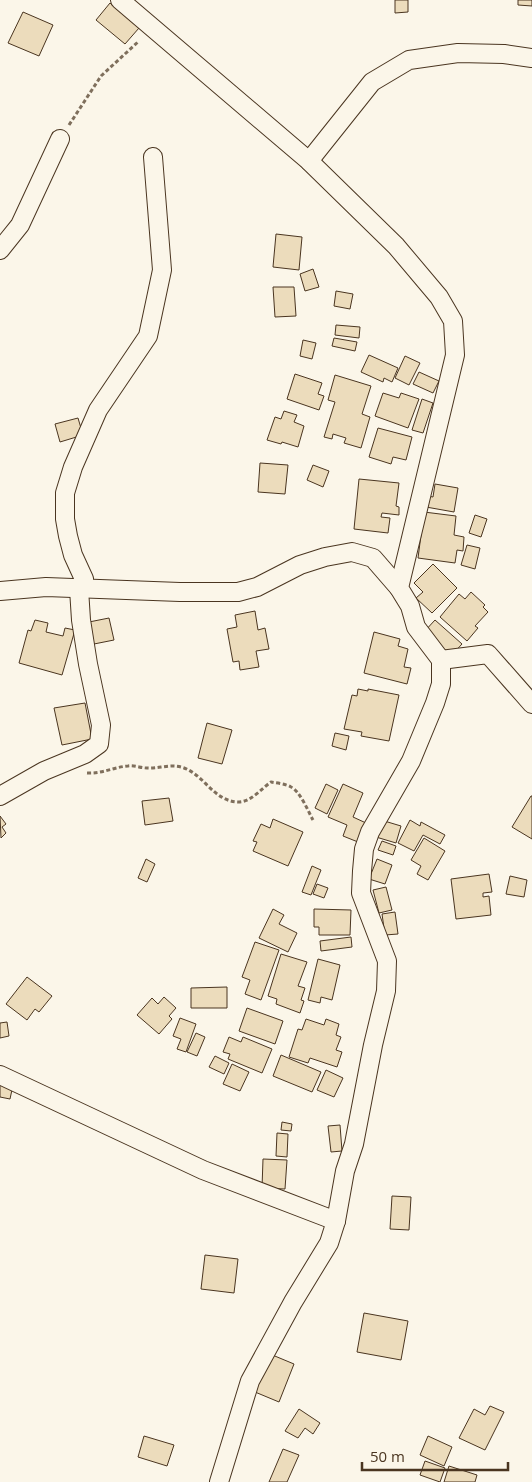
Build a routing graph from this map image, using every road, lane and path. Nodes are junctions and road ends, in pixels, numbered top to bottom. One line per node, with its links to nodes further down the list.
1 (120, 0): 2 (street)
2 (153, 28): 4 (path); 6 (street)
3 (532, 58): 6 (street)
4 (60, 138): 7 (street)
5 (153, 157): 9 (street)
6 (309, 161): 8 (street)
7 (0, 250)
8 (399, 588): 9 (street); 11 (street)
9 (79, 589): 10 (street); 14 (street)
10 (0, 591)
11 (441, 660): 12 (street); 17 (street)
12 (532, 704)
13 (79, 773): 15 (path)
14 (0, 796)
15 (313, 820)
16 (0, 1075): 17 (street)
17 (336, 1221): 18 (street)
18 (219, 1482)

